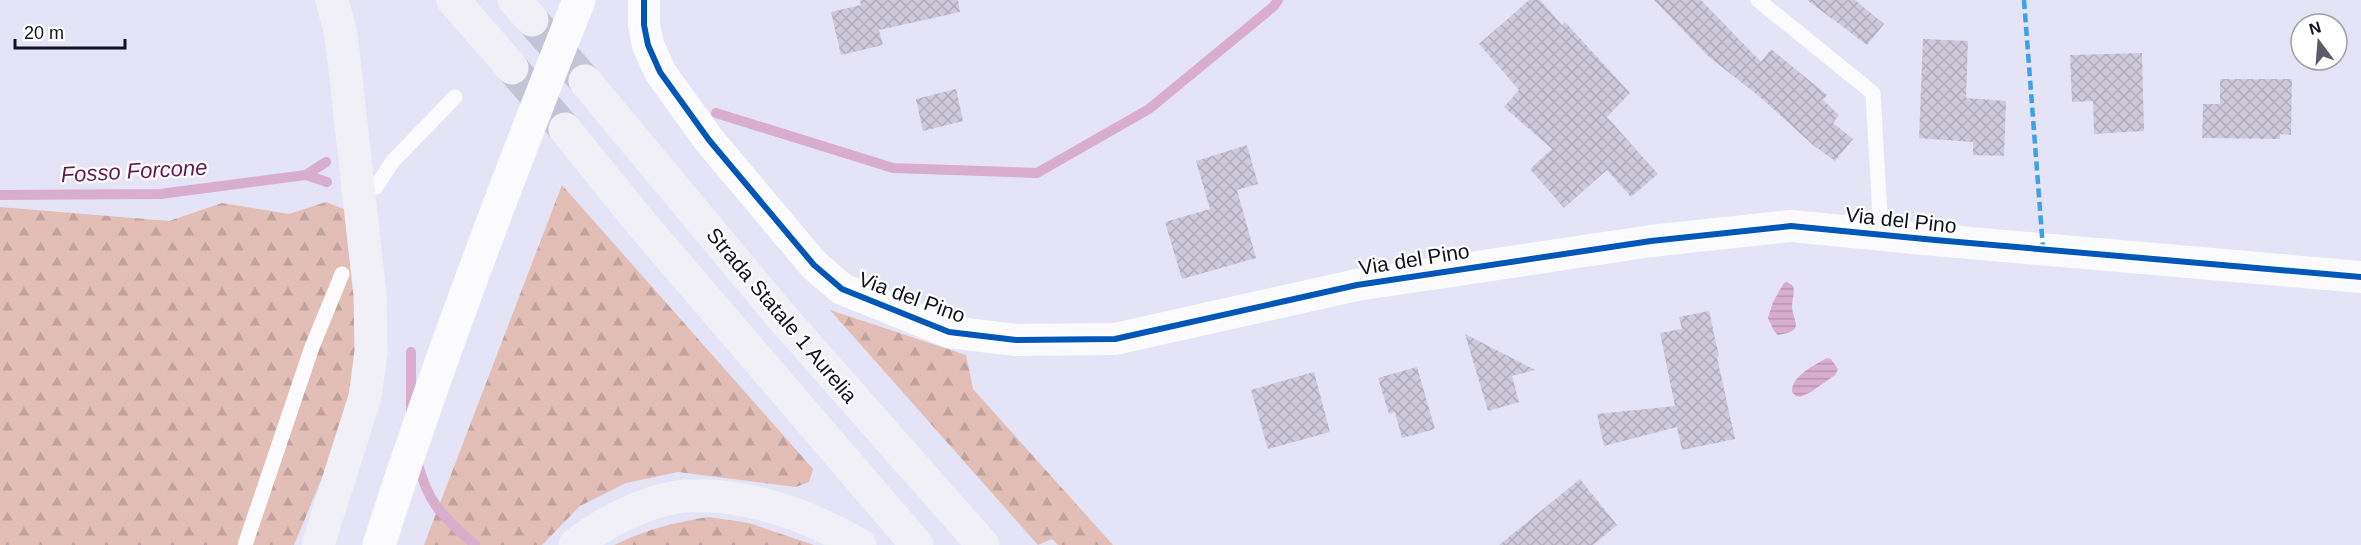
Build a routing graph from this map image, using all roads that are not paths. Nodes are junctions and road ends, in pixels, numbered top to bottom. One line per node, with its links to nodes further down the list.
1 (332, 0): 16 (highway)
2 (453, 0): 6 (highway)
3 (579, 0): 14 (street)
4 (644, 0): 11 (street, Via del Pino)
5 (1758, 0): 11 (lane)
6 (512, 68)
7 (585, 81): 20 (highway, Strada Statale 1 Aurelia)
8 (455, 97): 10 (lane)
9 (565, 129): 19 (highway)
10 (376, 188)
11 (1881, 235): 13 (street, Via del Pino)
12 (342, 274): 15 (lane)
13 (2361, 277)
14 (380, 541)
15 (245, 545)
16 (318, 545)
17 (575, 545): 18 (highway)
18 (860, 545)
19 (917, 545)
20 (983, 545)

